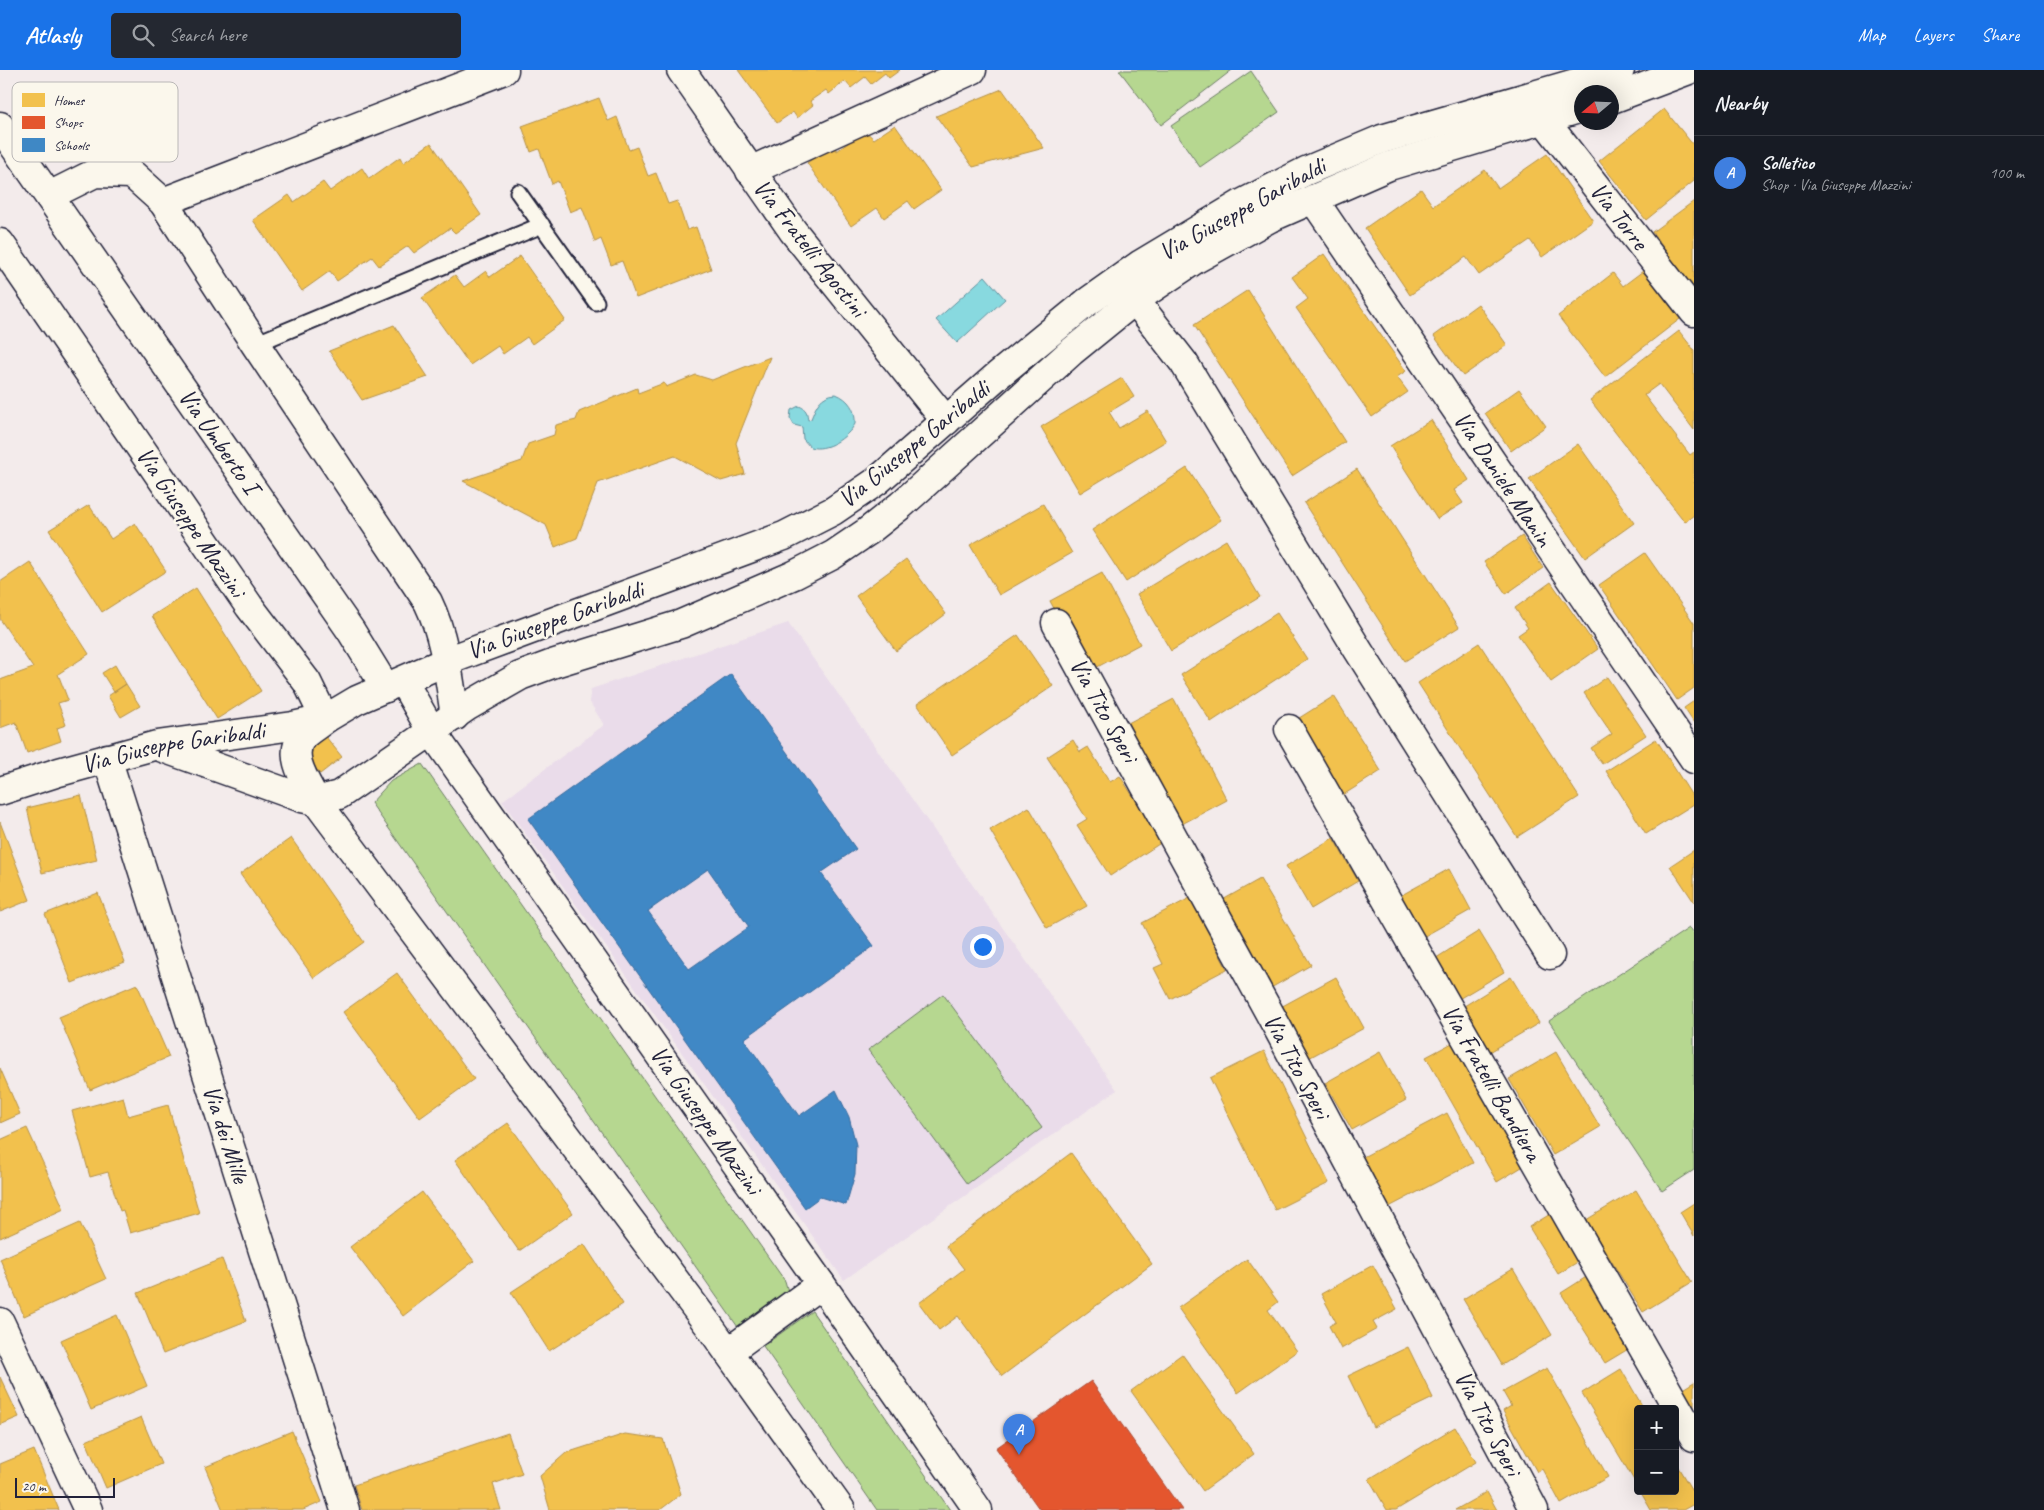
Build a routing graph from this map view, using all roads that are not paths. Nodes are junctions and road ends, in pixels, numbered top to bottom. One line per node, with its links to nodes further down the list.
1 (504, 70): 16 (street)
2 (681, 70): 12 (street, Via Fratelli Agostini)
3 (972, 70): 12 (street)
4 (1620, 70): 23 (street, Via Giuseppe Garibaldi)
5 (1690, 74): 6 (street)
6 (1619, 97)
7 (1574, 111): 8 (street, Via Giuseppe Garibaldi)
8 (1544, 120): 15 (street, Via Giuseppe Garibaldi); 21 (street, Via Torre)
9 (0, 126): 10 (street, Via Umberto I)
10 (12, 143)
11 (25, 162): 14 (street, Via Umberto I)
12 (750, 171): 23 (street, Via Fratelli Agostini)
13 (518, 192): 17 (lane)
14 (49, 196): 16 (street); 26 (street, Via Umberto I)
15 (1313, 199): 19 (street, Via Giuseppe Garibaldi); 33 (street, Via Daniele Manin)
16 (163, 202): 22 (street)
17 (542, 225): 20 (lane); 22 (lane)
18 (0, 243): 28 (street, Via Giuseppe Mazzini)
19 (1135, 300): 27 (street, Via Giuseppe Garibaldi); 36 (street)
20 (596, 302)
21 (1694, 312)
22 (255, 344): 25 (street)
23 (946, 421): 25 (street, Via Giuseppe Garibaldi)
24 (1056, 623): 45 (street, Via Tito Speri)
25 (447, 661): 26 (street, Via Giuseppe Garibaldi); 27 (street)
26 (394, 685): 28 (street, Via Giuseppe Garibaldi); 30 (street, Via Giuseppe Mazzini)
27 (455, 716): 30 (street)
28 (325, 719): 31 (street, Via Giuseppe Garibaldi); 35 (street)
29 (1288, 729): 40 (street, Via Fratelli Bandiera)
30 (432, 732): 35 (street); 37 (street, Via Giuseppe Mazzini)
31 (157, 745): 32 (street, Via Giuseppe Garibaldi); 35 (street)
32 (107, 758): 34 (street, Via Giuseppe Garibaldi); 42 (street, Via dei Mille)
33 (1694, 760)
34 (0, 791)
35 (316, 801): 39 (street)
36 (1550, 955)
37 (821, 1284): 39 (street); 44 (street, Via Giuseppe Mazzini)
38 (0, 1322): 41 (street)
39 (728, 1352): 43 (street)
40 (1694, 1437)
41 (88, 1510)
42 (345, 1510)
43 (841, 1510)
44 (978, 1510)
45 (1534, 1510)

